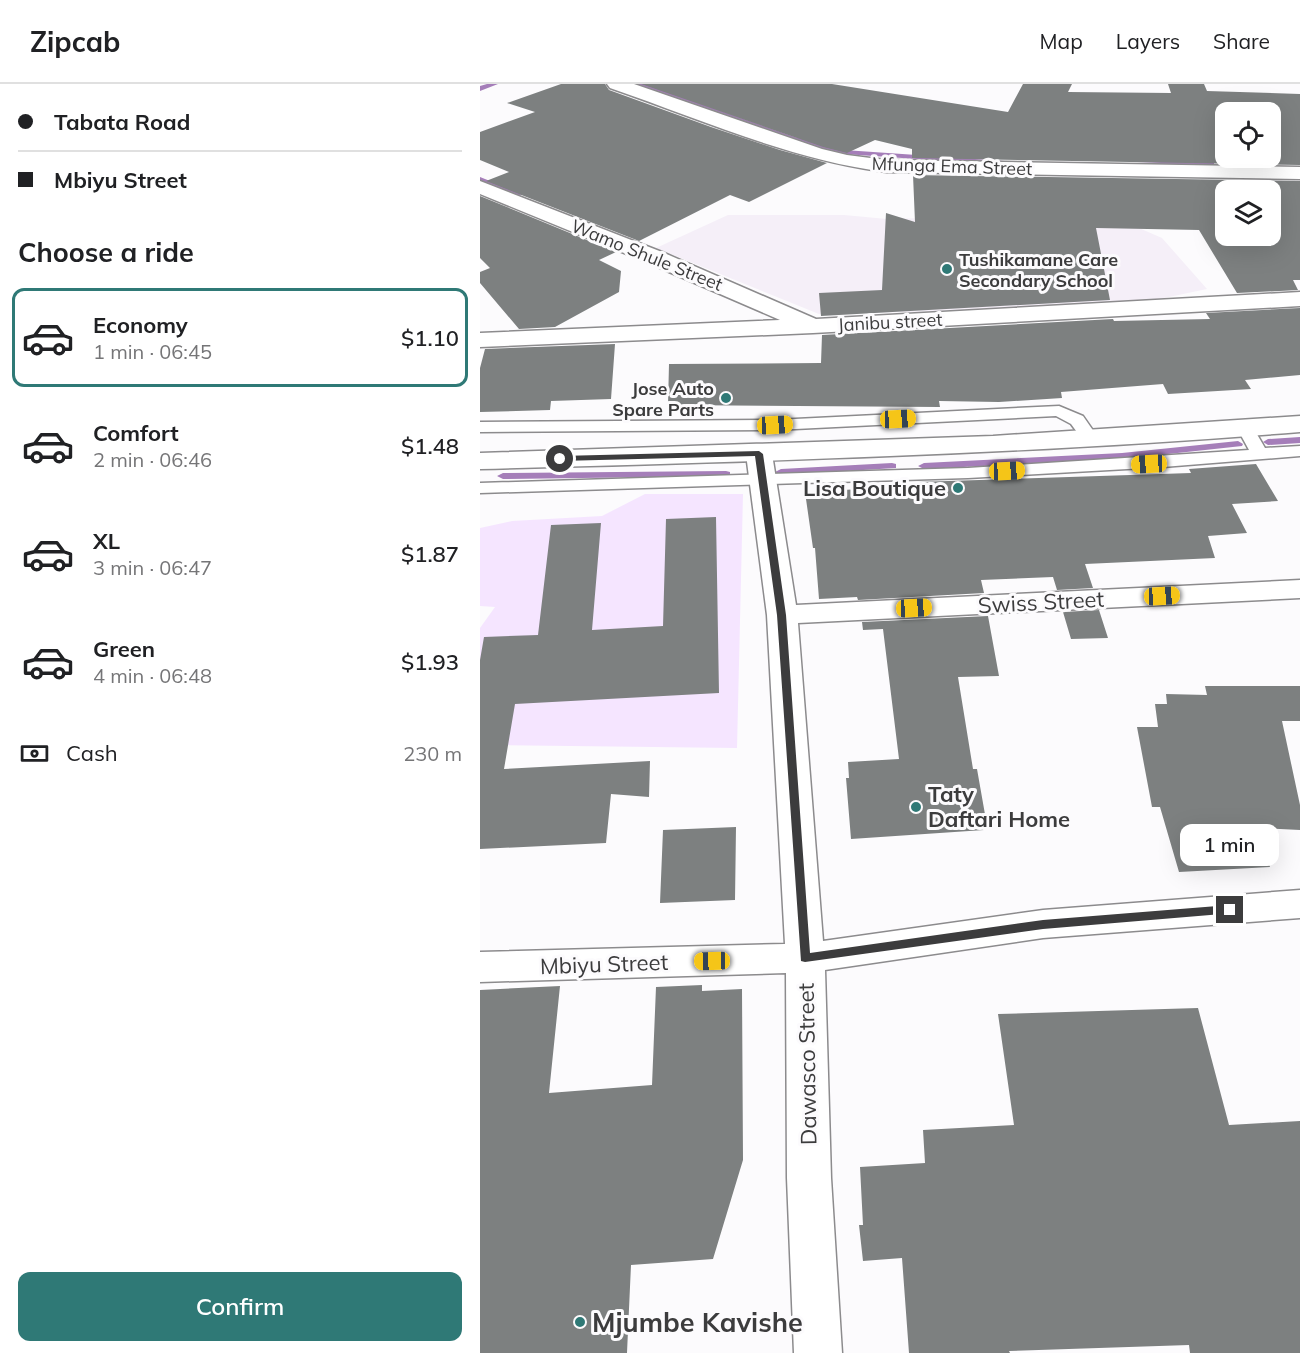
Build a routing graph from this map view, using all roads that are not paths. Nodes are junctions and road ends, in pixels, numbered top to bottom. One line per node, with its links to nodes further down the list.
1 (616, 84): 2 (street, Mfunga Ema Street)
2 (1300, 173)
3 (480, 187): 5 (street, Wamo Shule Street)
4 (1300, 299): 5 (street, Janibu street)
5 (813, 326): 6 (street, Janibu street)
6 (480, 340)
7 (1300, 424): 10 (street)
8 (775, 425): 9 (lane); 11 (lane); 16 (lane)
9 (480, 427)
10 (1245, 428): 11 (street); 14 (lane)
11 (1091, 439): 12 (street)
12 (902, 447): 16 (street); 17 (lane)
13 (1300, 451): 14 (lane)
14 (1260, 454): 17 (lane)
15 (487, 461): 16 (street); 18 (lane)
16 (761, 467): 17 (lane); 18 (lane); 20 (street, Dawasco Street)
17 (912, 476)
18 (483, 488)
19 (1300, 589): 20 (street, Swiss Street)
20 (782, 615): 22 (street, Dawasco Street)
21 (1300, 904): 22 (street, Mbiyu Street)
22 (805, 958): 23 (street, Mbiyu Street); 24 (street, Dawasco Street)
23 (480, 967)
24 (818, 1353)

